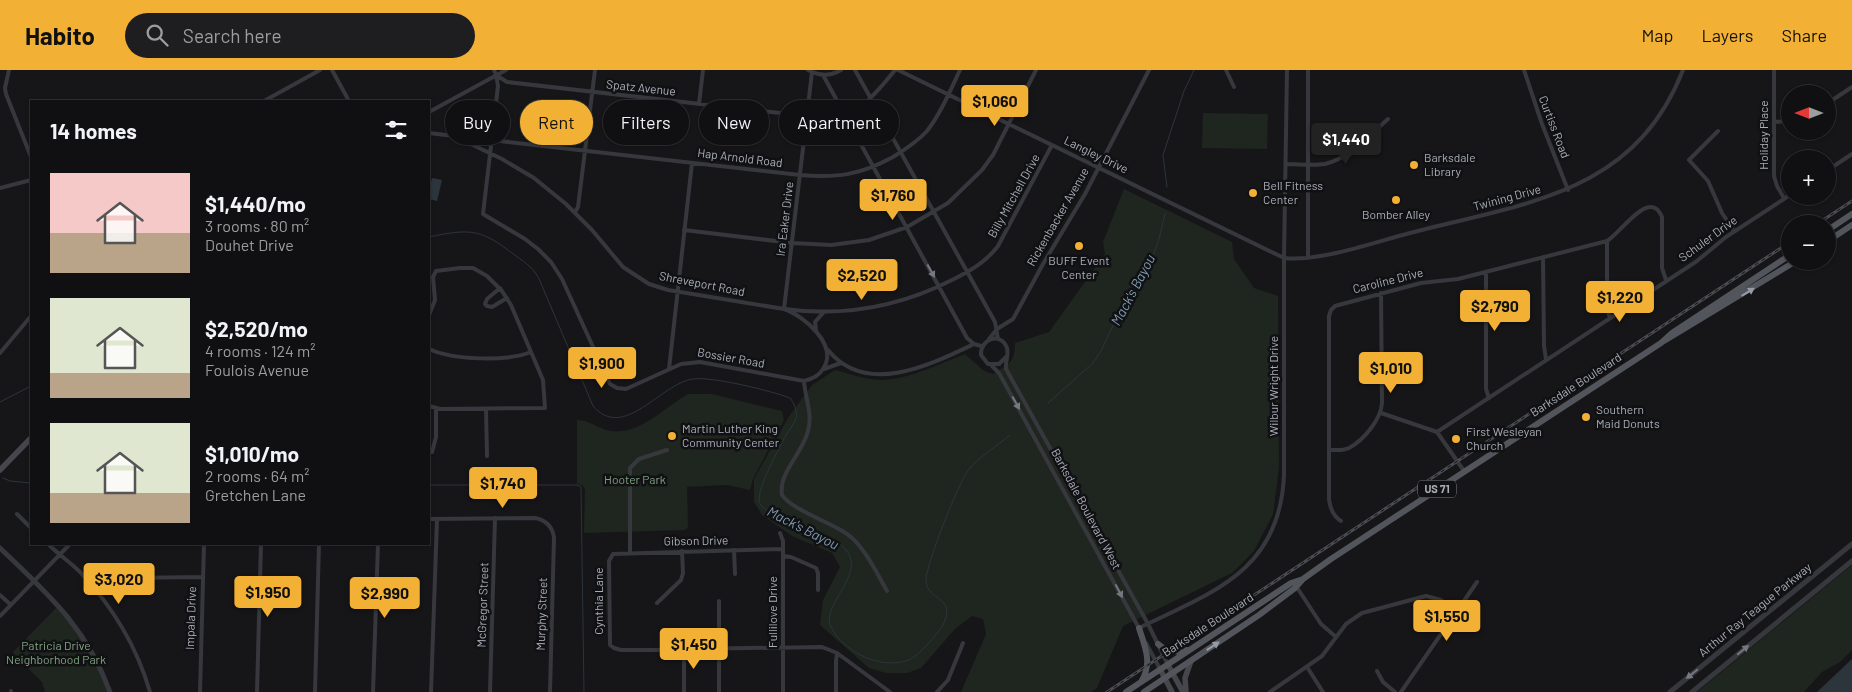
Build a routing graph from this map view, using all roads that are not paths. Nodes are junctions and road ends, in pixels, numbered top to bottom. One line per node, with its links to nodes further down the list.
1 (9, 70): 53 (street)
2 (320, 70): 29 (street)
3 (332, 70): 30 (street)
4 (494, 70): 21 (street)
5 (506, 70): 21 (street)
6 (595, 70): 25 (street)
7 (703, 70): 32 (street)
8 (841, 70): 22 (street)
9 (855, 70): 28 (street)
10 (896, 70): 26 (street, Langley Drive); 28 (street)
11 (960, 70): 26 (street, Hap Arnold Road)
12 (1036, 70): 40 (street)
13 (1148, 70): 60 (street, Rickenbacker Avenue)
14 (1226, 70): 23 (street)
15 (1288, 70): 56 (street, Wilbur Wright Drive)
16 (1308, 70): 57 (street)
17 (1524, 70): 64 (street, Curtiss Road)
18 (1683, 70): 64 (street, Twining Drive)
19 (1774, 70): 38 (street, Holiday Place)
20 (810, 71): 22 (street); 33 (street, Ira Eaker Drive)
21 (496, 75): 25 (street, Spatz Avenue); 31 (street); 36 (street)
22 (822, 75): 34 (street)
23 (1234, 87)
24 (1852, 87): 27 (street)
25 (592, 92): 35 (street, Spatz Avenue); 50 (street)
26 (949, 94): 40 (street, Langley Drive); 51 (street, Hap Arnold Road)
27 (1836, 98)
28 (871, 99): 51 (street)
29 (266, 100)
30 (348, 100)
31 (496, 100)
32 (699, 100)
33 (808, 100)
34 (837, 100)
35 (699, 104)
36 (430, 111)
37 (1388, 119): 57 (street)
38 (1774, 122): 39 (street); 65 (street, Holiday Place)
39 (1781, 122)
40 (1010, 124): 49 (street, Langley Drive); 68 (street)
41 (1718, 132): 74 (street)
42 (430, 133): 43 (street, Shreveport Road)
43 (445, 135)
44 (510, 141): 50 (street, Hap Arnold Road)
45 (473, 145): 52 (street, Shreveport Road)
46 (490, 145): 52 (street)
47 (804, 145): 61 (street, Ira Eaker Drive)
48 (862, 145): 59 (street)
49 (1052, 145): 60 (street, Langley Drive); 83 (street, Billy Mitchell Drive)
50 (585, 150): 55 (street, Hap Arnold Road); 67 (street)
51 (900, 152): 59 (street, Hap Arnold Road); 68 (street)
52 (489, 153): 67 (street, Shreveport Road); 113 (street, Bossier Road)
53 (30, 154)
54 (1852, 154): 58 (street)
55 (692, 163): 61 (street, Hap Arnold Road); 73 (street)
56 (1286, 164): 57 (street); 79 (street, Wilbur Wright Drive)
57 (1309, 164): 80 (street)
58 (1836, 165)
59 (874, 167): 61 (street, Hap Arnold Road); 72 (street)
60 (1099, 167): 79 (street, Langley Drive); 99 (street, Rickenbacker Avenue)
61 (800, 175): 77 (street, Ira Eaker Drive)
62 (30, 180): 63 (street)
63 (0, 188)
64 (1568, 190): 80 (street, Twining Drive)
65 (1781, 193)
66 (1781, 200): 74 (street, Schuler Drive)
67 (575, 212): 90 (street, Shreveport Road)
68 (934, 212): 72 (street); 83 (street)
69 (1852, 214): 70 (main road)
70 (1836, 225)
71 (1852, 225): 75 (main road)
72 (907, 227): 77 (street); 88 (street, one-way to 88)
73 (684, 230): 77 (street); 90 (street)
74 (1734, 231): 86 (street, Schuler Drive)
75 (1836, 236)
76 (1607, 241): 78 (street, Caroline Drive); 86 (street, Caroline Drive); 98 (street)
77 (792, 243): 94 (street, Ira Eaker Drive)
78 (1544, 257): 84 (street, Caroline Drive); 110 (street)
79 (1284, 258): 80 (street, Twining Drive); 167 (street, Wilbur Wright Drive)
80 (1308, 258)
81 (1781, 260): 85 (main road, Barksdale Boulevard / US 71)
82 (1782, 270): 87 (main road, Barksdale Boulevard / US 71)
83 (967, 272): 88 (street, Billy Mitchell Drive); 99 (street)
84 (1486, 272): 91 (street, Caroline Drive); 116 (street)
85 (1761, 274): 87 (main road); 93 (main road, Barksdale Boulevard / US 71)
86 (1666, 280): 98 (street, Schuler Drive)
87 (1766, 281): 93 (main road, Barksdale Boulevard / US 71, one-way to 87)
88 (939, 286): 96 (street, Billy Mitchell Drive); 103 (street)
89 (500, 288): 92 (street); 92 (street); 95 (street)
90 (677, 291): 94 (street, Shreveport Road); 113 (street)
91 (1381, 293): 120 (street); 124 (street, Caroline Drive)
92 (507, 298): 107 (street)
93 (1717, 307): 128 (main road, Barksdale Boulevard / US 71)
94 (784, 309): 96 (street, Billy Mitchell Drive); 100 (street, Shreveport Road)
95 (430, 312)
96 (824, 312): 100 (street)
97 (30, 317): 108 (street)
98 (1610, 318): 110 (street, Schuler Drive)
99 (997, 329): 101 (street, Rickenbacker Avenue); 102 (street)
100 (818, 334): 105 (street, Shreveport Road)
101 (989, 339): 102 (street); 104 (street)
102 (998, 339): 109 (street)
103 (974, 344): 104 (street); 111 (street, Shreveport Road)
104 (981, 346): 112 (street)
105 (826, 348): 111 (street, Shreveport Road); 114 (street, Shreveport Road)
106 (430, 349): 107 (street)
107 (531, 352): 119 (street)
108 (0, 353)
109 (1007, 356): 112 (street); 167 (street)
110 (1546, 359): 116 (street, Schuler Drive)
111 (841, 363): 114 (street)
112 (988, 364): 168 (street, Barksdale Boulevard West, one-way to 168)
113 (669, 369): 115 (street, Bossier Road)
114 (822, 371): 115 (street)
115 (804, 381): 158 (street)
116 (1489, 398): 121 (street, Schuler Drive)
117 (430, 406): 118 (street)
118 (436, 408): 119 (street); 125 (street)
119 (486, 409): 126 (street)
120 (1380, 414): 121 (street); 124 (street)
121 (1437, 432): 128 (street)
122 (30, 439): 127 (main road)
123 (667, 450): 147 (street)
124 (1329, 450): 133 (street, Caroline Drive)
125 (432, 452)
126 (486, 456)
127 (0, 470)
128 (1464, 471): 156 (main road, Barksdale Boulevard / US 71)
129 (17, 514): 134 (street)
130 (495, 518): 132 (street); 193 (street, McGregor Street); 194 (street, Murphy Street)
131 (430, 519): 132 (street)
132 (437, 519): 192 (street)
133 (1341, 521)
134 (30, 527)
135 (780, 533): 144 (street, Fullilove Drive)
136 (1852, 544): 209 (street, Arthur Ray Teague Parkway, one-way to 209)
137 (49, 545): 148 (street)
138 (69, 545): 148 (street)
139 (204, 545): 153 (street, Impala Drive)
140 (261, 545): 189 (street)
141 (320, 545): 190 (street)
142 (378, 545): 191 (street)
143 (0, 548): 154 (street)
144 (783, 549): 145 (street, Gibson Drive); 150 (street, Fullilove Drive)
145 (734, 550): 146 (street, Gibson Drive); 152 (street)
146 (682, 551): 147 (street, Gibson Drive); 162 (street)
147 (630, 552): 149 (street, Gibson Drive)
148 (60, 554): 154 (street); 159 (street)
149 (611, 555): 175 (street, Cynthia Lane)
150 (783, 556): 157 (street); 174 (street, Fullilove Drive)
151 (1852, 560): 210 (street, Arthur Ray Teague Parkway, one-way to 151)
152 (735, 574)
153 (202, 578): 159 (street); 188 (street, Impala Drive)
154 (34, 581): 163 (street); 186 (street)
155 (1477, 582): 164 (street)
156 (1295, 584): 166 (main road, Barksdale Boulevard / US 71); 169 (main road, Barksdale Boulevard / US 71); 170 (street)
157 (818, 590)
158 (887, 591)
159 (97, 592): 187 (street)
160 (0, 595): 163 (street)
161 (719, 601): 173 (street)
162 (657, 603)
163 (11, 605): 165 (street)
164 (1456, 611): 170 (street); 208 (street)
165 (0, 616)
166 (1236, 620): 169 (main road); 176 (main road, Barksdale Boulevard / US 71)
167 (1148, 624): 168 (street, Wilbur Wright Drive); 172 (street)
168 (1139, 628): 181 (street, Barksdale Boulevard West); 185 (main road)
169 (1242, 628): 178 (main road, Barksdale Boulevard / US 71, one-way to 169)
170 (1336, 637): 180 (street)
171 (963, 643): 200 (street)
172 (1158, 644): 176 (main road); 179 (street)
173 (719, 647): 174 (street); 175 (street); 196 (street)
174 (783, 647): 177 (street); 197 (street, Fullilove Drive)
175 (684, 648): 195 (street)
176 (1191, 649): 179 (main road, Barksdale Boulevard / US 71)
177 (837, 653): 198 (street); 199 (street)
178 (1191, 660): 183 (main road, Barksdale Boulevard / US 71); 204 (main road)
179 (1168, 664): 181 (main road, Barksdale Boulevard / US 71); 183 (main road)
180 (1306, 666): 205 (street); 206 (street)
181 (1160, 670): 184 (main road); 185 (main road, Barksdale Boulevard / US 71)
182 (1377, 671): 207 (street)
183 (1172, 673): 184 (main road, Barksdale Boulevard / US 71); 204 (main road)
184 (1165, 678): 202 (main road, Barksdale Boulevard / US 71); 203 (main road)
185 (1140, 683): 201 (main road, Barksdale Boulevard / US 71)
186 (110, 692)
187 (150, 692)
188 (200, 692)
189 (257, 692)
190 (315, 692)
191 (373, 692)
192 (431, 692)
193 (490, 692)
194 (550, 692)
195 (684, 692)
196 (719, 692)
197 (783, 692)
198 (836, 692)
199 (890, 692)
200 (938, 692)
201 (1126, 692)
202 (1144, 692)
203 (1172, 692)
204 (1184, 692)
205 (1270, 692)
206 (1323, 692)
207 (1395, 692)
208 (1401, 692)
209 (1670, 692)
210 (1692, 692)

